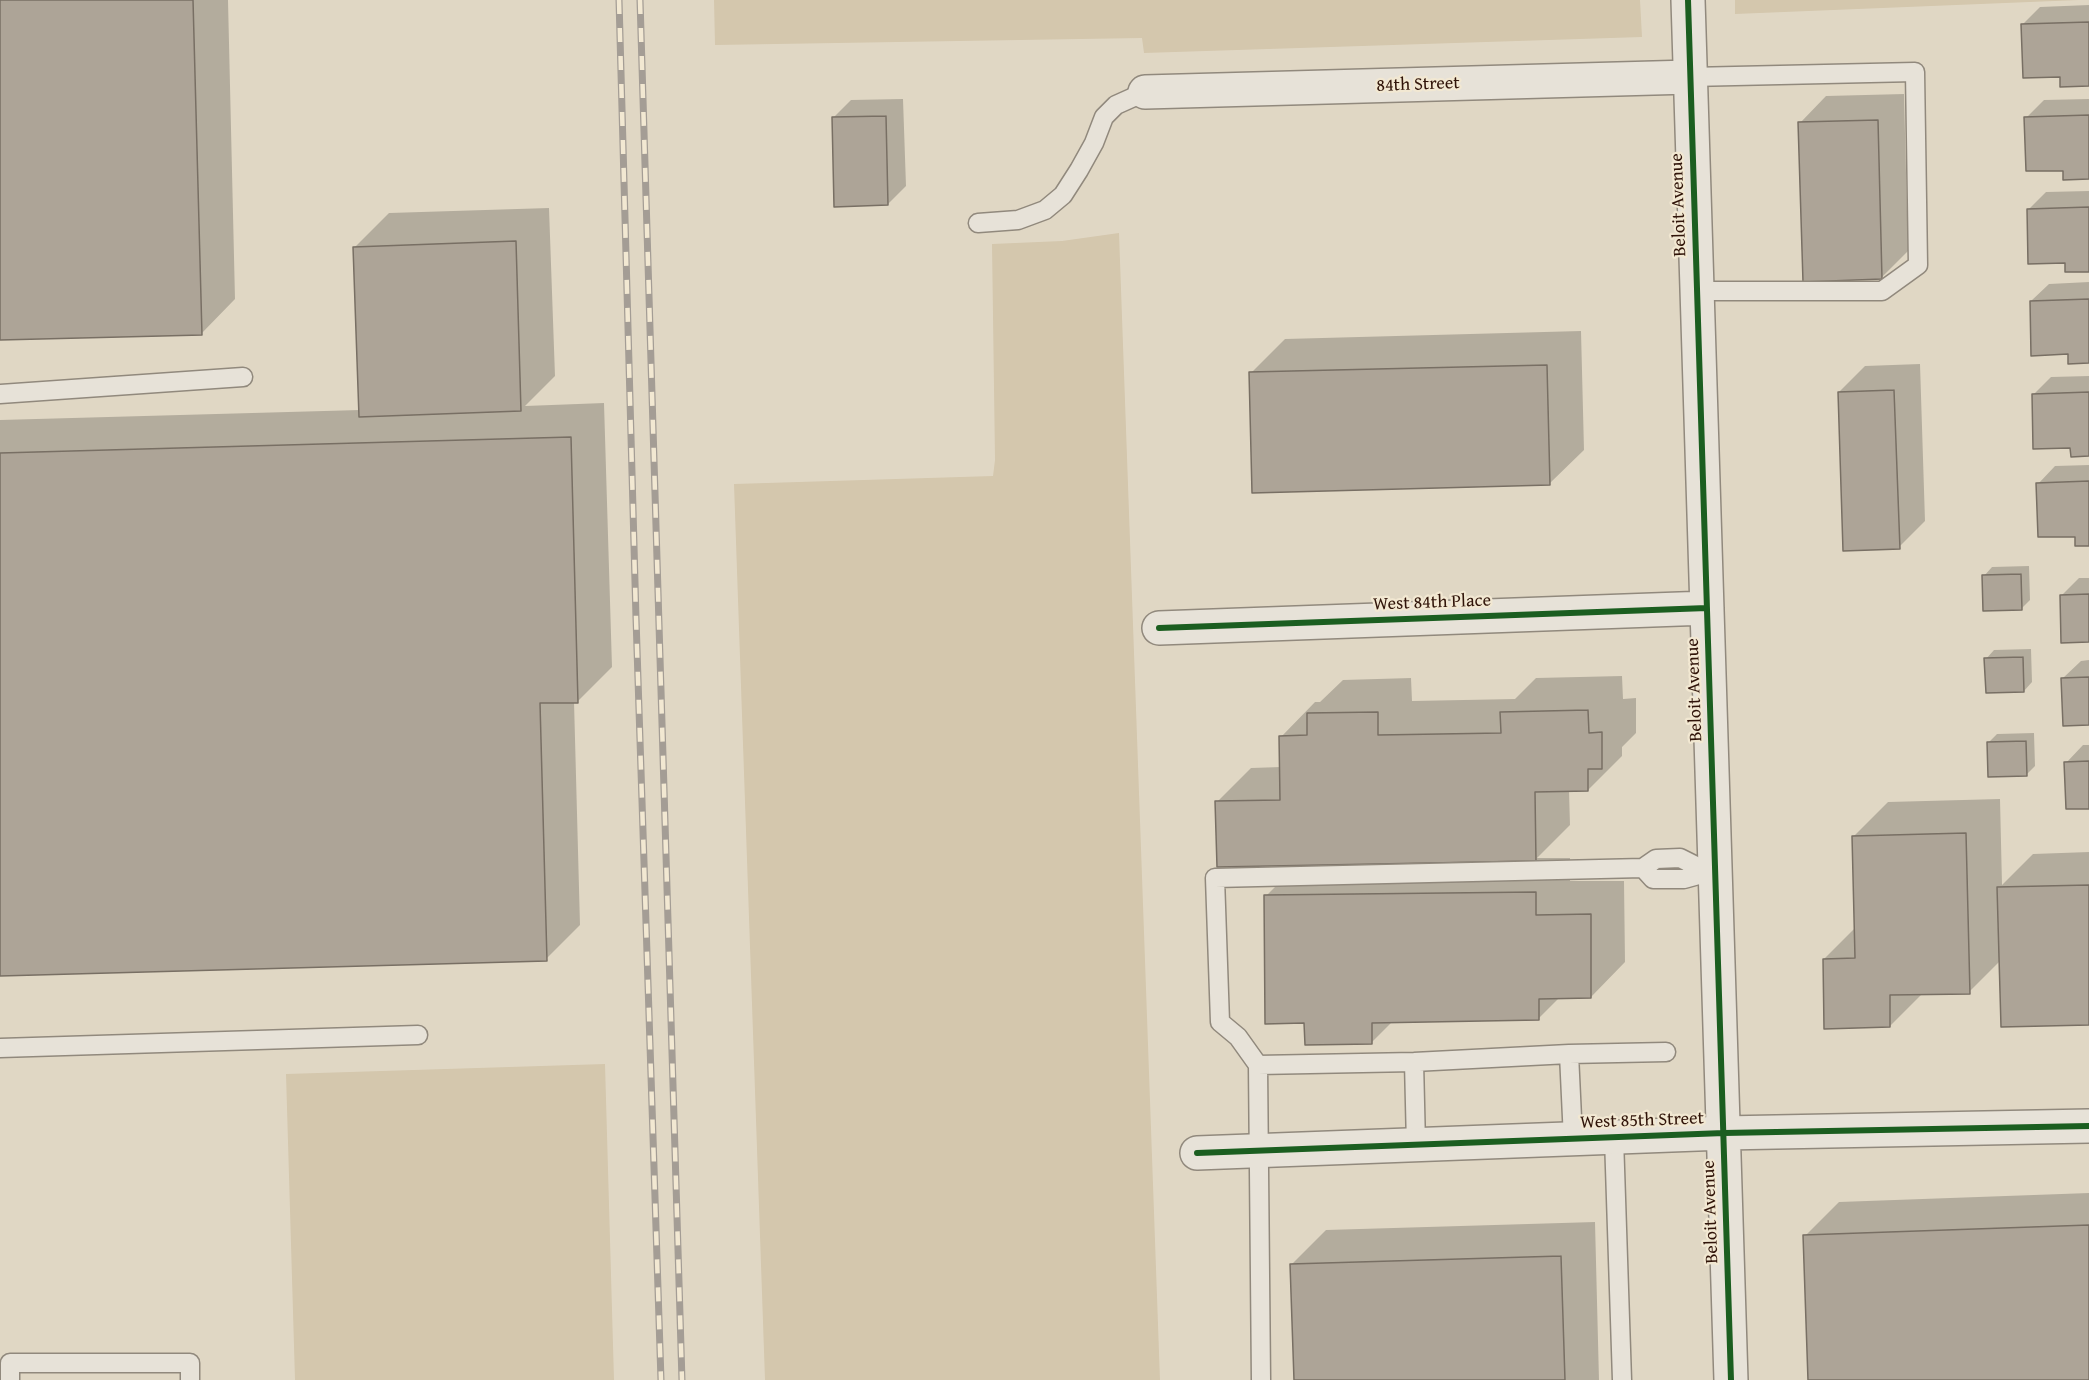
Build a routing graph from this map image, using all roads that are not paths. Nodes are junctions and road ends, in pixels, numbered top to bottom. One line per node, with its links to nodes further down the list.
1 (1688, 0): 2 (street, Beloit Avenue)
2 (1690, 77): 3 (street, 84th Street); 5 (street, Beloit Avenue); 5 (lane)
3 (1145, 92): 4 (lane)
4 (978, 223)
5 (1697, 291): 8 (street, Beloit Avenue)
6 (243, 377): 7 (lane)
7 (0, 394)
8 (1707, 608): 9 (street, West 84th Place); 10 (street, Beloit Avenue)
9 (1159, 628)
10 (1712, 872): 16 (lane); 18 (street, Beloit Avenue)
11 (418, 1035): 12 (lane)
12 (0, 1048)
13 (1666, 1052): 14 (lane)
14 (1569, 1054): 15 (lane); 20 (lane)
15 (1414, 1062): 16 (lane); 21 (lane)
16 (1258, 1065): 22 (lane)
17 (2089, 1126): 18 (street, West 85th Street)
18 (1724, 1133): 19 (street, West 85th Street); 28 (street, Beloit Avenue)
19 (1614, 1138): 20 (street, West 85th Street); 27 (lane)
20 (1573, 1139): 21 (street, West 85th Street)
21 (1416, 1145): 22 (street, West 85th Street)
22 (1260, 1150): 23 (street, West 85th Street); 26 (lane)
23 (1197, 1153)
24 (10, 1380): 25 (lane)
25 (190, 1380)
26 (1261, 1380)
27 (1622, 1380)
28 (1731, 1380)

